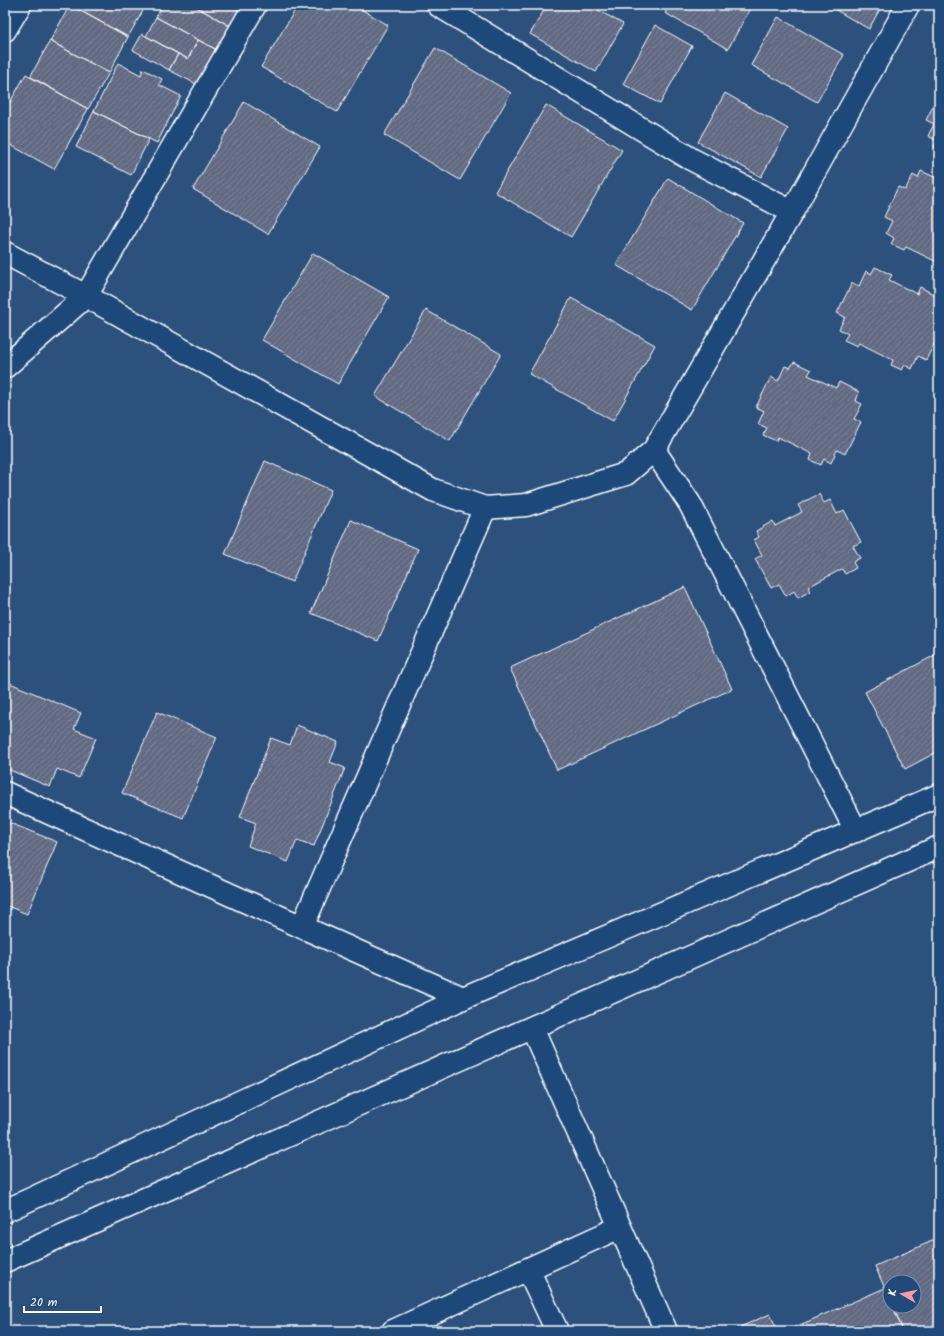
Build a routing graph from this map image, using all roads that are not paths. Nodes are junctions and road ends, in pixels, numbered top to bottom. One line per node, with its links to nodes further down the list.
1 (20, 5): 5 (street)
2 (255, 5): 8 (street)
3 (438, 5): 6 (street)
4 (908, 5): 6 (street)
5 (5, 30)
6 (792, 212): 10 (street)
7 (5, 253): 8 (street)
8 (86, 296): 9 (street); 11 (street)
9 (5, 367)
10 (654, 450): 11 (street); 14 (street)
11 (485, 508): 16 (street)
12 (5, 793): 16 (street)
13 (939, 795): 14 (street)
14 (856, 831): 17 (street)
15 (939, 847): 18 (street)
16 (302, 928): 17 (street)
17 (463, 998): 19 (street)
18 (532, 1028): 20 (street); 21 (street)
19 (5, 1211)
20 (620, 1227): 22 (street); 25 (street)
21 (5, 1261)
22 (528, 1269): 23 (street); 24 (street)
23 (394, 1331)
24 (557, 1331)
25 (666, 1331)

